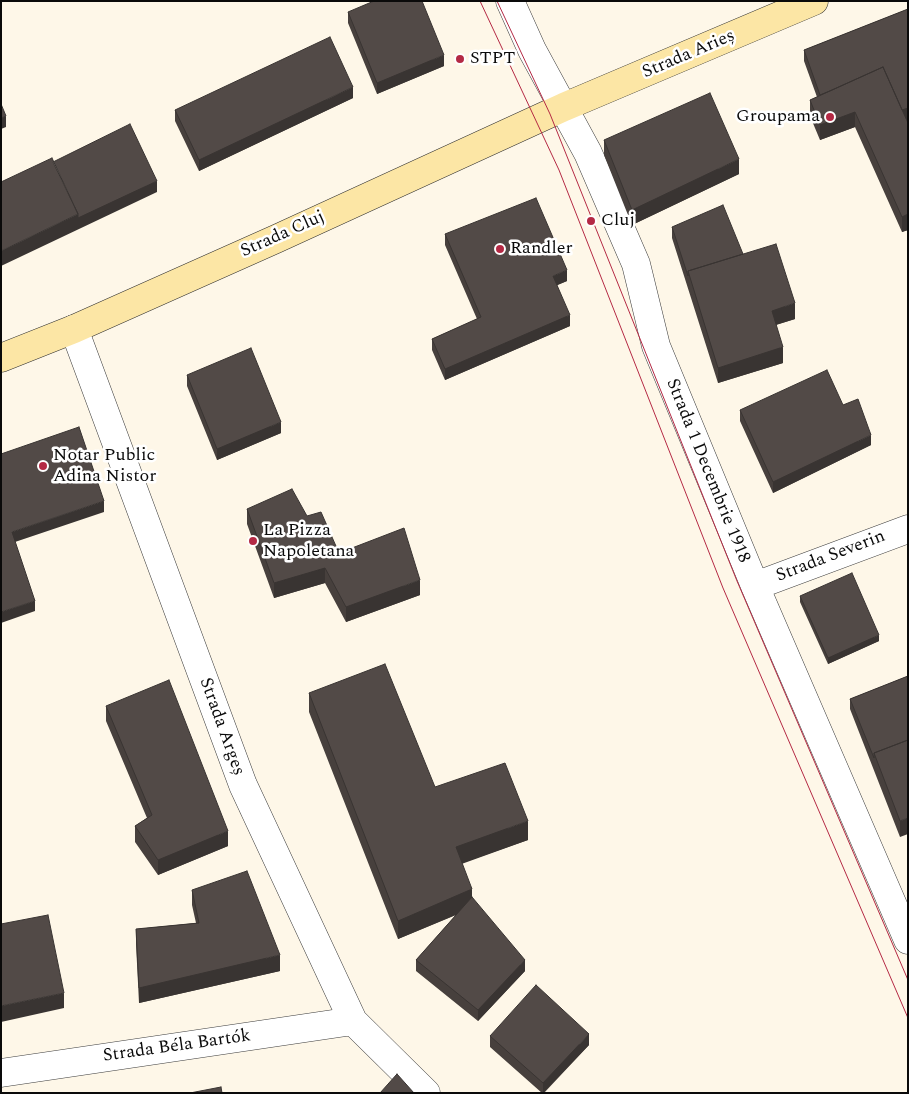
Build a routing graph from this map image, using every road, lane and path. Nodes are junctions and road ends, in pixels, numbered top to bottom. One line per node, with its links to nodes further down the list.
1 (510, 1): 3 (street, Strada 1 Decembrie 1918)
2 (814, 1): 3 (main road, Strada Arieș)
3 (564, 108): 4 (main road, Strada Cluj); 7 (street, Strada 1 Decembrie 1918)
4 (74, 329): 5 (main road, Strada Cluj); 9 (street, Strada Argeș)
5 (1, 358)
6 (908, 529): 7 (street, Strada Severin)
7 (755, 586): 8 (street, Strada 1 Decembrie 1918)
8 (908, 940)
9 (353, 1021): 10 (street, Strada Béla Bartók); 11 (street, Strada Argeș)
10 (1, 1073)
11 (426, 1093)

